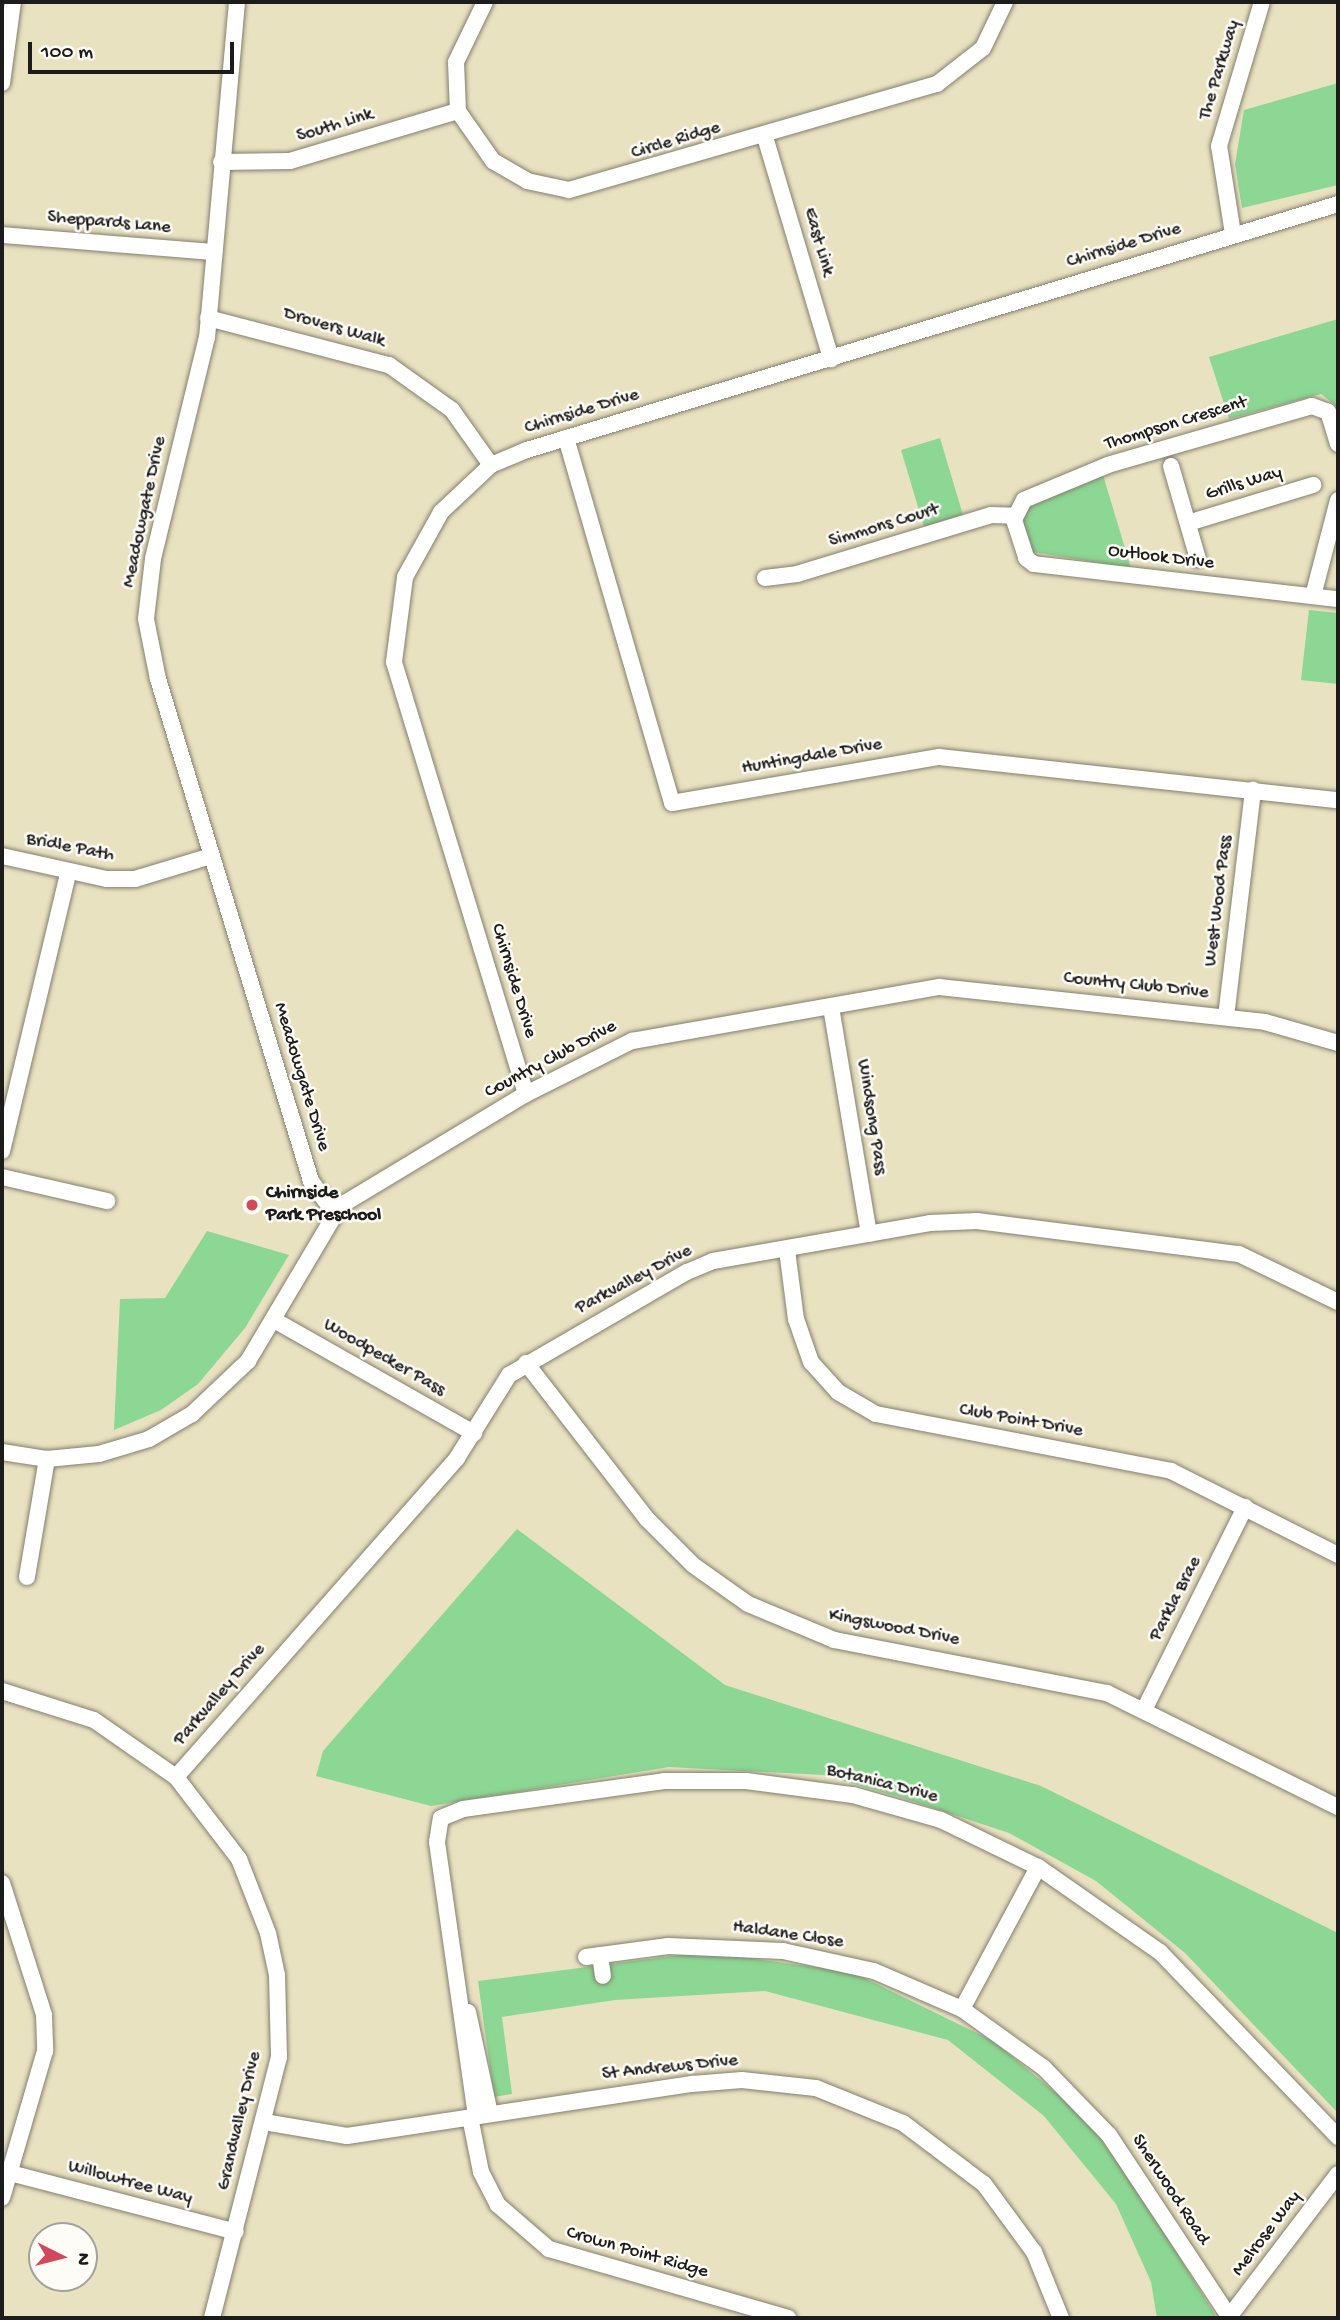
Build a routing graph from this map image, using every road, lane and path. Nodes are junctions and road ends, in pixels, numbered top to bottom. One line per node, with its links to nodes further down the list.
1 (13, 2): 6 (street)
2 (237, 2): 9 (street, Meadowgate Drive)
3 (485, 2): 7 (street)
4 (1005, 2): 8 (street, Circle Ridge)
5 (1262, 2): 11 (street, The Parkway)
6 (2, 83)
7 (458, 110): 8 (street, Circle Ridge); 9 (street, South Link)
8 (765, 137): 15 (street, East Link)
9 (222, 162): 13 (street, Meadowgate Drive)
10 (1338, 204): 11 (street, Chirnside Drive)
11 (1233, 234): 15 (street, Chirnside Drive)
12 (2, 235): 13 (street, Sheppards Lane)
13 (214, 252): 14 (street, Meadowgate Drive)
14 (208, 318): 18 (street, Drovers Walk); 31 (street, Meadowgate Drive)
15 (831, 359): 16 (street, Chirnside Drive)
16 (566, 438): 18 (street, Chirnside Drive); 28 (street, Huntingdale Drive)
17 (1338, 444): 22 (street, Thompson Crescent)
18 (491, 465): 36 (street, Chirnside Drive)
19 (1171, 467): 23 (street)
20 (1313, 485): 23 (street, Grills Way)
21 (1338, 500): 26 (street)
22 (1015, 516): 25 (street, Simmons Court); 26 (street, Outlook Drive)
23 (1188, 523): 24 (street)
24 (1198, 559)
25 (765, 578)
26 (1312, 596): 27 (street, Outlook Drive)
27 (1338, 598)
28 (1253, 790): 29 (street, Huntingdale Drive); 34 (street, West Wood Pass)
29 (1338, 800)
30 (2, 856): 32 (street, Bridle Path)
31 (211, 856): 32 (street, Bridle Path); 40 (street, Meadowgate Drive)
32 (68, 874): 37 (street)
33 (831, 1007): 34 (street, Country Club Drive); 36 (street, Country Club Drive); 41 (street, Windsong Pass)
34 (1226, 1017): 35 (street, Country Club Drive)
35 (1338, 1043)
36 (526, 1094): 40 (street, Country Club Drive)
37 (2, 1151)
38 (2, 1177): 39 (street)
39 (107, 1201)
40 (334, 1213): 44 (street, Country Club Drive)
41 (869, 1234): 42 (street, Parkvalley Drive); 43 (street, Parkvalley Drive)
42 (787, 1250): 45 (street, Parkvalley Drive); 49 (street, Club Point Drive)
43 (1338, 1302)
44 (274, 1320): 46 (street, Woodpecker Pass); 48 (street, Country Club Drive)
45 (526, 1363): 46 (street, Parkvalley Drive); 53 (street, Kingswood Drive)
46 (474, 1433): 54 (street, Parkvalley Drive)
47 (2, 1452): 48 (street, Country Club Drive)
48 (47, 1459): 51 (street)
49 (1245, 1507): 50 (street, Club Point Drive); 53 (street, Parkla Brae)
50 (1338, 1555)
51 (27, 1577)
52 (2, 1691): 54 (street, Grandvalley Drive)
53 (1144, 1710): 55 (street, Kingswood Drive)
54 (176, 1777): 61 (street, Grandvalley Drive)
55 (1338, 1807)
56 (1038, 1867): 59 (street); 60 (street, Botanica Drive); 62 (street, Botanica Drive)
57 (2, 1883): 63 (street)
58 (603, 1976): 59 (street, Haldane Close)
59 (962, 2008): 70 (street, Sherwood Road)
60 (479, 2115): 61 (street, St Andrews Drive); 68 (street, Crown Point Ridge); 69 (street, St Andrews Drive)
61 (264, 2122): 66 (street, Grandvalley Drive)
62 (1338, 2137)
63 (14, 2174): 65 (street); 66 (street, Willowtree Way)
64 (1338, 2174): 70 (street, Melrose Way)
65 (2, 2198)
66 (236, 2232): 67 (street, Grandvalley Drive)
67 (212, 2318)
68 (788, 2318)
69 (1061, 2318)
70 (1229, 2318)

